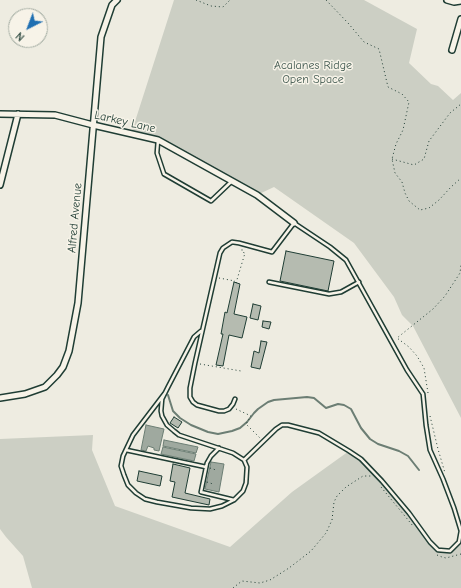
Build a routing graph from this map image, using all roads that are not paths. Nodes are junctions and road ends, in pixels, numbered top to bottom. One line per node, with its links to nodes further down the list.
1 (117, 0): 8 (street, Alfred Avenue)
2 (447, 0): 3 (street)
3 (461, 1)
4 (461, 20): 5 (street)
5 (452, 50)
6 (0, 114): 7 (street, Larkey Lane)
7 (18, 114): 8 (street, Larkey Lane); 11 (street)
8 (94, 125): 9 (street, Larkey Lane); 17 (street, Alfred Avenue)
9 (158, 140): 10 (street, Larkey Lane); 10 (lane)
10 (232, 181): 12 (street, Larkey Lane)
11 (0, 184)
12 (294, 223): 14 (lane); 15 (lane)
13 (269, 282): 14 (lane)
14 (359, 282): 21 (lane)
15 (202, 330): 16 (lane); 18 (lane)
16 (165, 393): 19 (lane); 20 (lane)
17 (0, 398)
18 (235, 399)
19 (219, 448): 21 (lane); 22 (lane)
20 (126, 450): 22 (lane); 23 (lane)
21 (244, 460): 23 (lane)
22 (206, 467): 23 (lane)
23 (234, 500)

